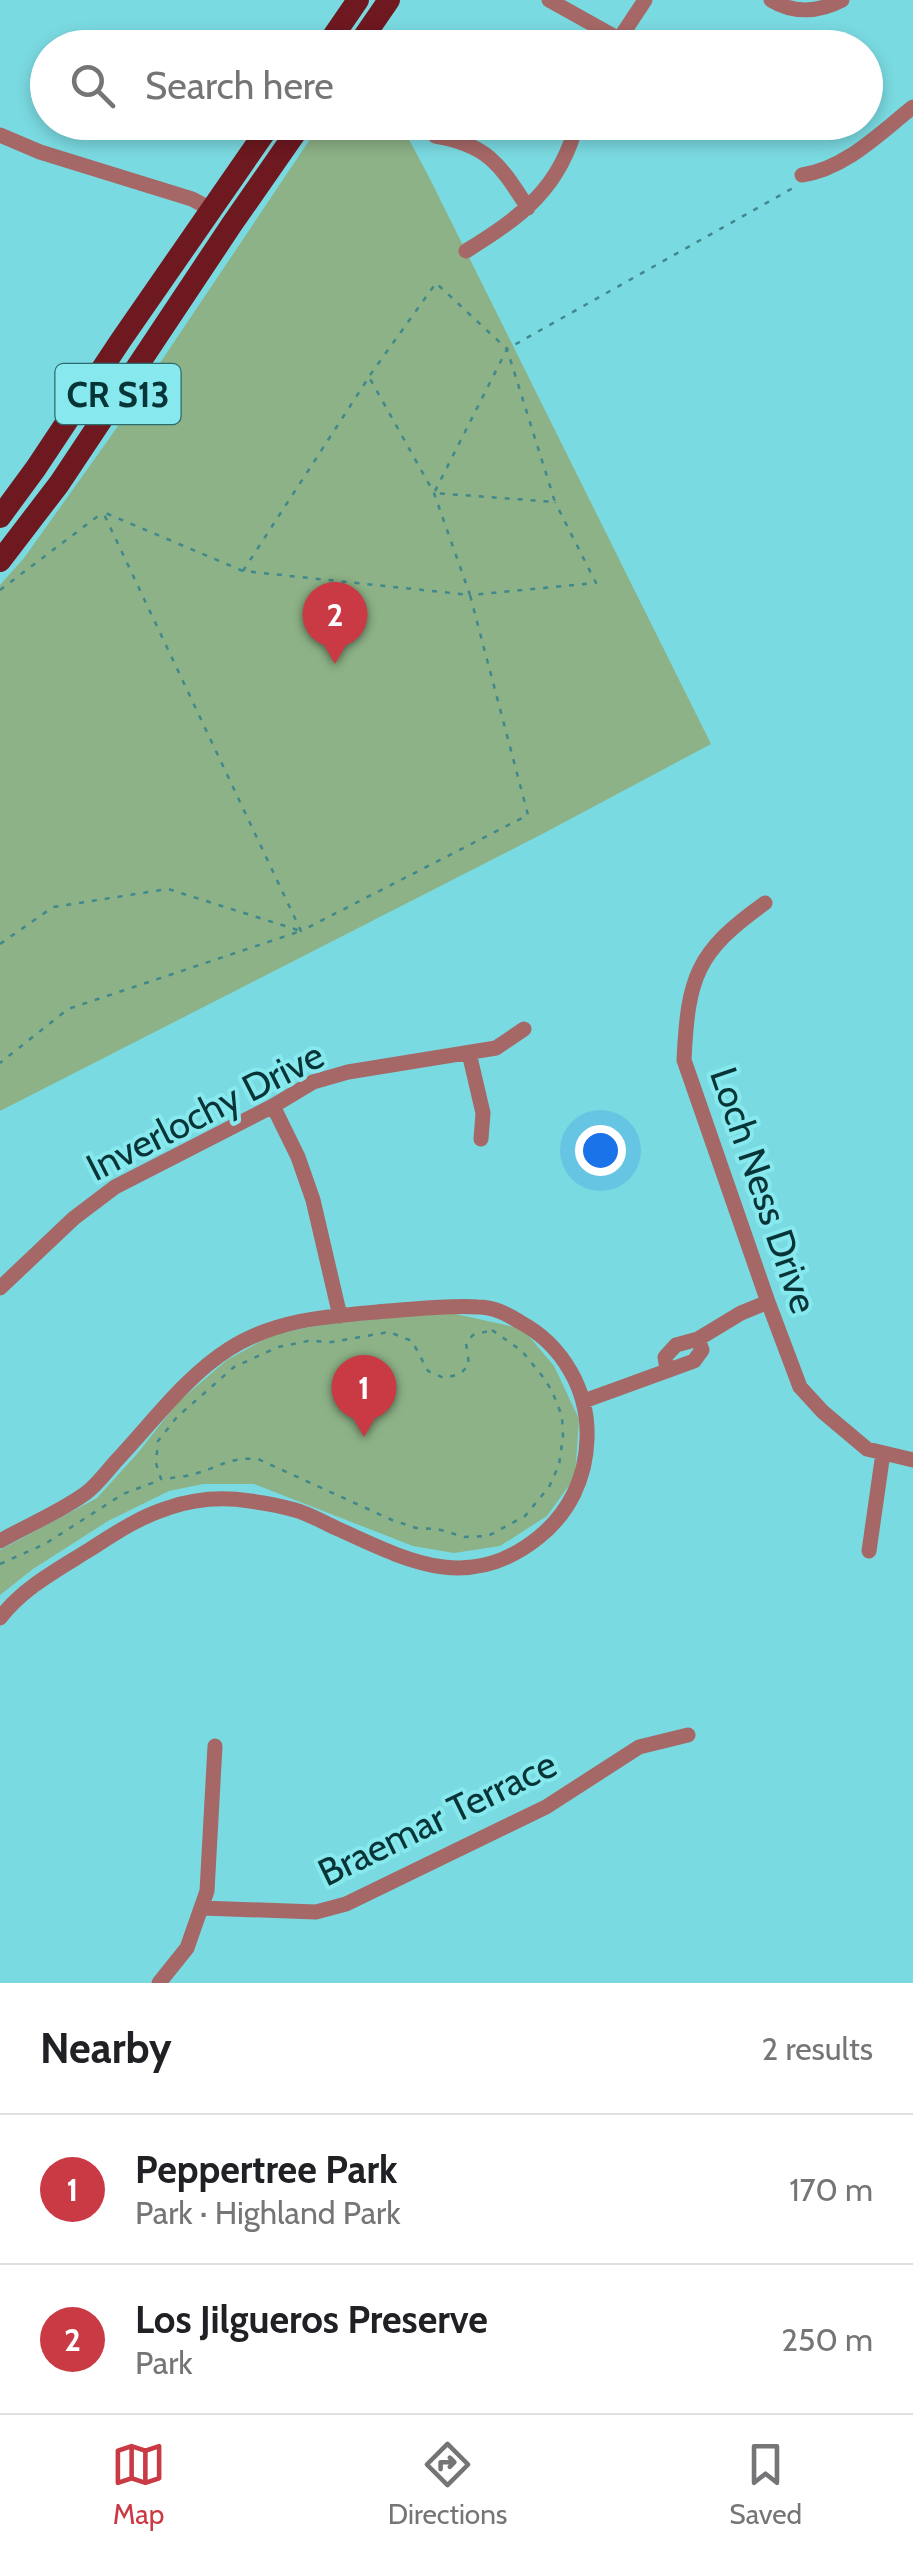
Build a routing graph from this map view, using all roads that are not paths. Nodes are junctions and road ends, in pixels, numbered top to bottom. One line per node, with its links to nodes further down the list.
1 (358, 0): 7 (main road)
2 (389, 0): 8 (main road)
3 (549, 0): 9 (street)
4 (645, 0): 10 (street)
5 (771, 0): 6 (street)
6 (842, 0)
7 (337, 30)
8 (368, 30)
9 (596, 30)
10 (625, 30)
11 (913, 107): 12 (street)
12 (883, 130)
13 (0, 135): 21 (street)
14 (260, 140): 21 (main road, CR S13)
15 (290, 140): 24 (main road, CR S13)
16 (457, 140): 20 (street)
17 (572, 140): 20 (street)
18 (870, 140): 19 (street)
19 (802, 174)
20 (528, 208): 22 (street)
21 (211, 210): 23 (main road, CR S13)
22 (466, 251)
23 (0, 517)
24 (0, 561)
25 (765, 903): 31 (street, Loch Ness Drive)
26 (524, 1030): 27 (street, Inverlochy Drive)
27 (469, 1053): 28 (street, Inverlochy Drive); 29 (street)
28 (273, 1106): 30 (street, Inverlochy Drive); 32 (street)
29 (481, 1139)
30 (0, 1288)
31 (768, 1302): 33 (street); 34 (street, Loch Ness Drive)
32 (340, 1316): 33 (street); 36 (street)
33 (584, 1401): 38 (street)
34 (883, 1453): 35 (street, Loch Ness Drive); 37 (street)
35 (913, 1460)
36 (0, 1541)
37 (869, 1551)
38 (0, 1618)
39 (688, 1735): 41 (street, Braemar Terrace)
40 (216, 1746): 41 (street)
41 (202, 1908): 42 (street)
42 (159, 1983)

